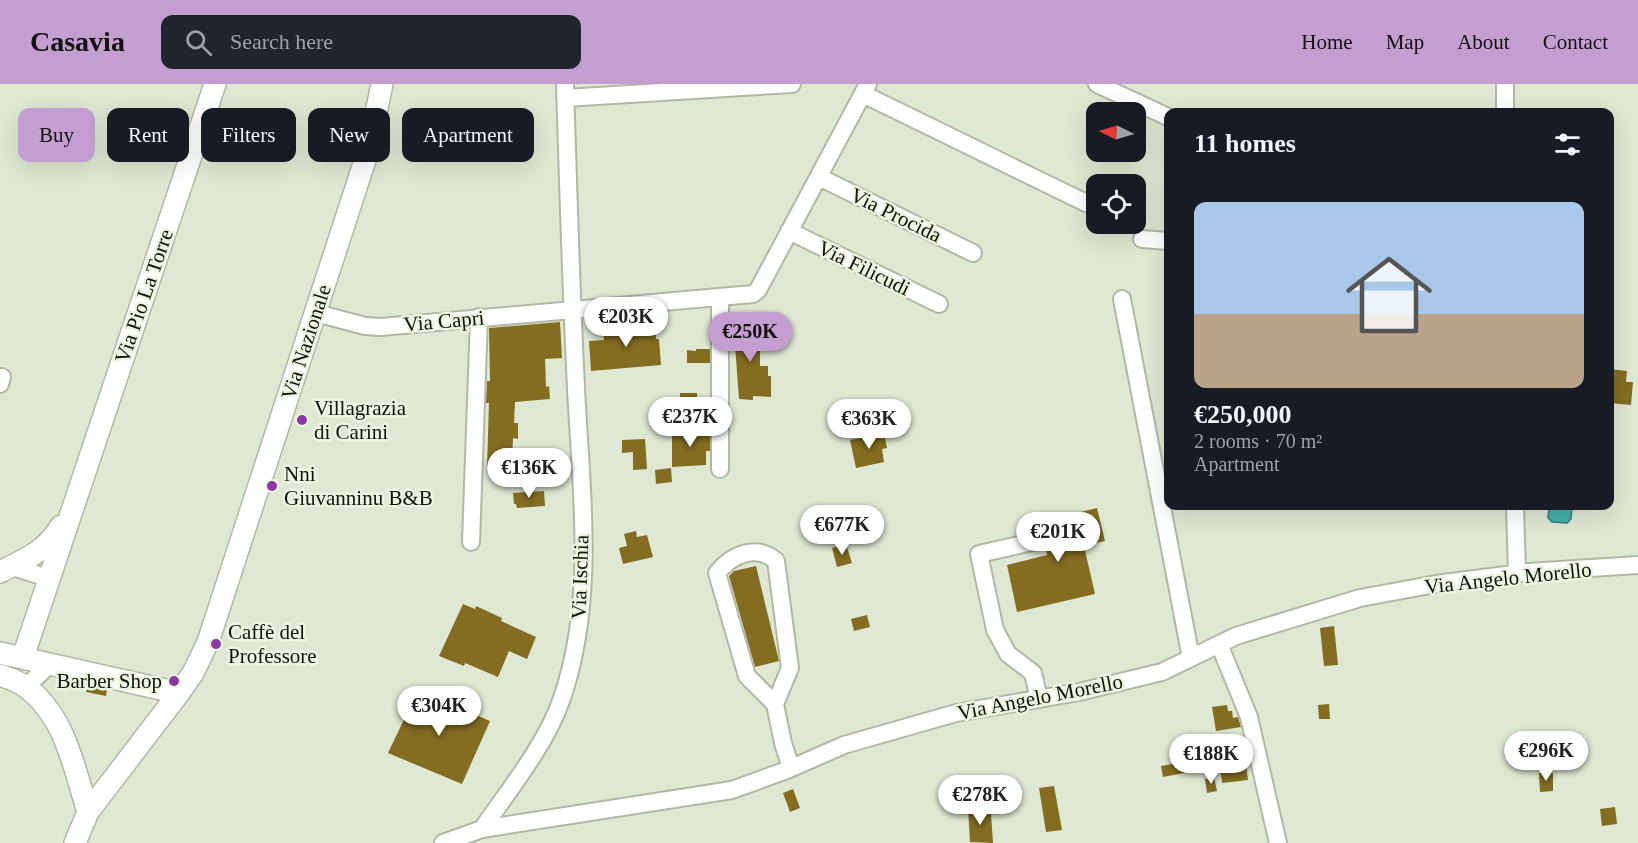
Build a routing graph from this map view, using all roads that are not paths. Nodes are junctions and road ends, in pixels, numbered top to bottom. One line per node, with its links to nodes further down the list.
1 (216, 84): 24 (main road, Via Pio La Torre)
2 (382, 84): 20 (main road, Via Nazionale)
3 (792, 84): 7 (street)
4 (1097, 84): 9 (street)
5 (1505, 84): 8 (street)
6 (865, 89): 10 (street); 11 (street)
7 (565, 91): 19 (street, Via Ischia)
8 (1505, 108)
9 (1164, 115)
10 (819, 177): 12 (street); 15 (street, Via Procida)
11 (1086, 203)
12 (789, 231): 16 (street, Via Capri); 18 (street, Via Filicudi)
13 (1142, 239): 14 (street)
14 (1164, 241)
15 (973, 254)
16 (720, 298): 19 (street, Via Capri); 22 (street)
17 (1122, 299): 23 (street)
18 (939, 304)
19 (573, 310): 21 (street, Via Capri); 45 (street, Via Ischia)
20 (316, 313): 21 (street, Via Capri); 40 (main road, Via Nazionale)
21 (479, 317): 28 (street)
22 (720, 469)
23 (1163, 485)
24 (72, 507): 30 (main road); 32 (main road)
25 (1167, 510): 36 (street)
26 (1515, 510): 31 (street)
27 (1041, 540): 41 (street)
28 (471, 542)
29 (1638, 565): 31 (street, Via Angelo Morello)
30 (5, 569): 32 (street)
31 (1517, 573): 33 (street, Via Angelo Morello)
32 (51, 579): 35 (main road)
33 (1219, 644): 36 (street, Via Angelo Morello); 48 (street)
34 (0, 653): 35 (main road)
35 (23, 657): 37 (main road)
36 (1191, 658): 41 (street, Via Angelo Morello)
37 (50, 663): 39 (street); 40 (main road)
38 (0, 675): 39 (main road)
39 (26, 687): 44 (main road)
40 (179, 693): 44 (main road, Via Nazionale)
41 (1039, 699): 43 (street, Via Angelo Morello)
42 (775, 704): 42 (street); 43 (street)
43 (791, 768): 45 (street, Via Angelo Morello)
44 (88, 812): 46 (main road, Via Nazionale)
45 (482, 830): 47 (street, Via Angelo Morello)
46 (75, 843)
47 (443, 843)
48 (1278, 843)

